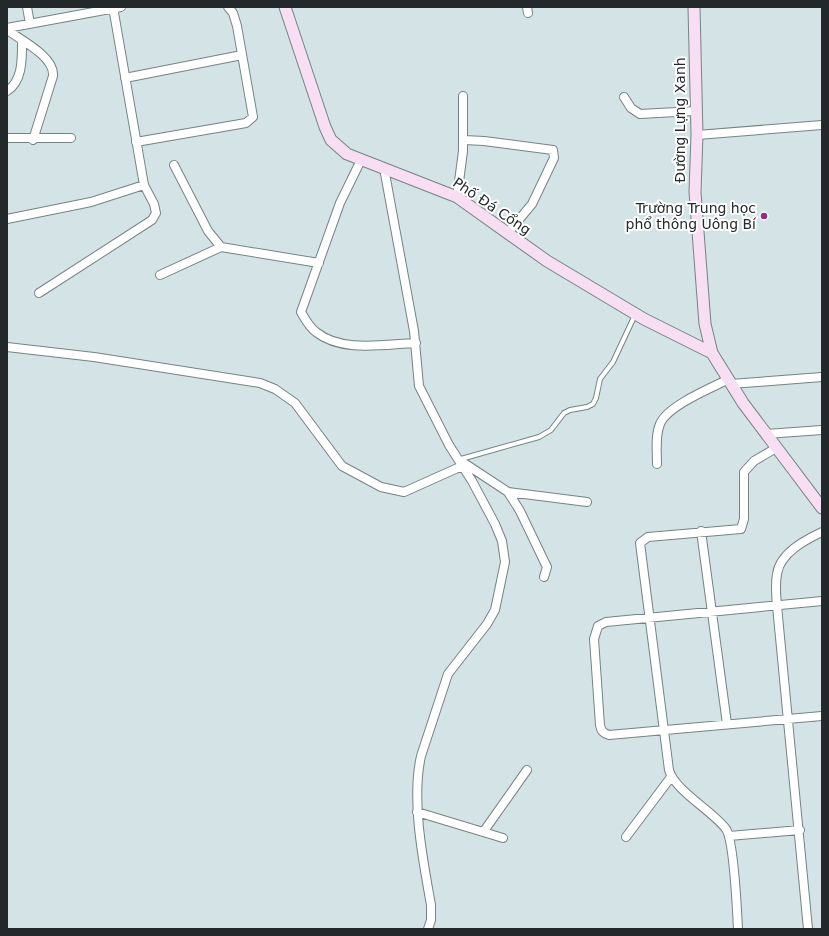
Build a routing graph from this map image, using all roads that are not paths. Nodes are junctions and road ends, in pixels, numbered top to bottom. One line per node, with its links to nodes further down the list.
1 (27, 7): 6 (street)
2 (228, 7): 9 (street)
3 (285, 7): 22 (street, Phố Đá Cổng)
4 (694, 7): 14 (street, Đường Lựng Xanh)
5 (116, 8): 6 (street); 10 (street)
6 (30, 24): 7 (street)
7 (7, 29): 8 (street)
8 (22, 41): 11 (street); 19 (street)
9 (242, 55): 10 (street); 21 (street)
10 (125, 78): 21 (street)
11 (7, 91)
12 (463, 96): 20 (street)
13 (624, 97): 14 (street)
14 (695, 111): 16 (street, Đường Lựng Xanh)
15 (822, 125): 16 (street)
16 (696, 135): 36 (street, Đường Lựng Xanh)
17 (7, 138): 19 (street)
18 (71, 138): 19 (street)
19 (33, 140)
20 (464, 140): 26 (street); 28 (street)
21 (136, 142): 25 (street)
22 (361, 160): 24 (street, Phố Đá Cổng); 30 (street)
23 (174, 165): 29 (street)
24 (384, 168): 26 (street, Phố Đá Cổng); 34 (street)
25 (144, 186): 27 (street); 32 (street)
26 (457, 197): 28 (street, Phố Đá Cổng)
27 (7, 219)
28 (507, 234): 33 (street, Phố Đá Cổng)
29 (221, 247): 30 (street); 31 (street)
30 (319, 263): 34 (street)
31 (160, 275)
32 (39, 293)
33 (635, 314): 36 (street, Phố Đá Cổng); 42 (lane)
34 (416, 343): 42 (street)
35 (7, 346): 42 (street)
36 (712, 353): 38 (street, Đường Lựng Xanh)
37 (822, 377): 38 (street)
38 (730, 382): 40 (street, Đường Lựng Xanh); 43 (street)
39 (822, 430): 40 (street)
40 (766, 434): 41 (street, Đường Lựng Xanh)
41 (776, 448): 46 (street, Đường Lựng Xanh); 47 (street)
42 (460, 463): 44 (street); 60 (street)
43 (657, 464)
44 (508, 492): 45 (street); 49 (street)
45 (587, 502)
46 (822, 508)
47 (701, 531): 52 (street); 53 (street)
48 (822, 532): 51 (street)
49 (544, 576)
50 (822, 601): 51 (street)
51 (777, 606): 52 (street); 55 (street)
52 (713, 611): 53 (street); 56 (street)
53 (651, 618): 57 (street); 57 (street)
54 (822, 716): 55 (street)
55 (788, 719): 56 (street); 61 (street)
56 (727, 724): 57 (street)
57 (664, 730): 59 (street)
58 (527, 770): 62 (street)
59 (671, 777): 63 (street); 64 (street)
60 (417, 812): 62 (street); 66 (street)
61 (800, 830): 63 (street); 68 (street)
62 (484, 831): 65 (street)
63 (729, 836): 67 (street)
64 (626, 837)
65 (503, 838)
66 (428, 929)
67 (738, 929)
68 (808, 929)

